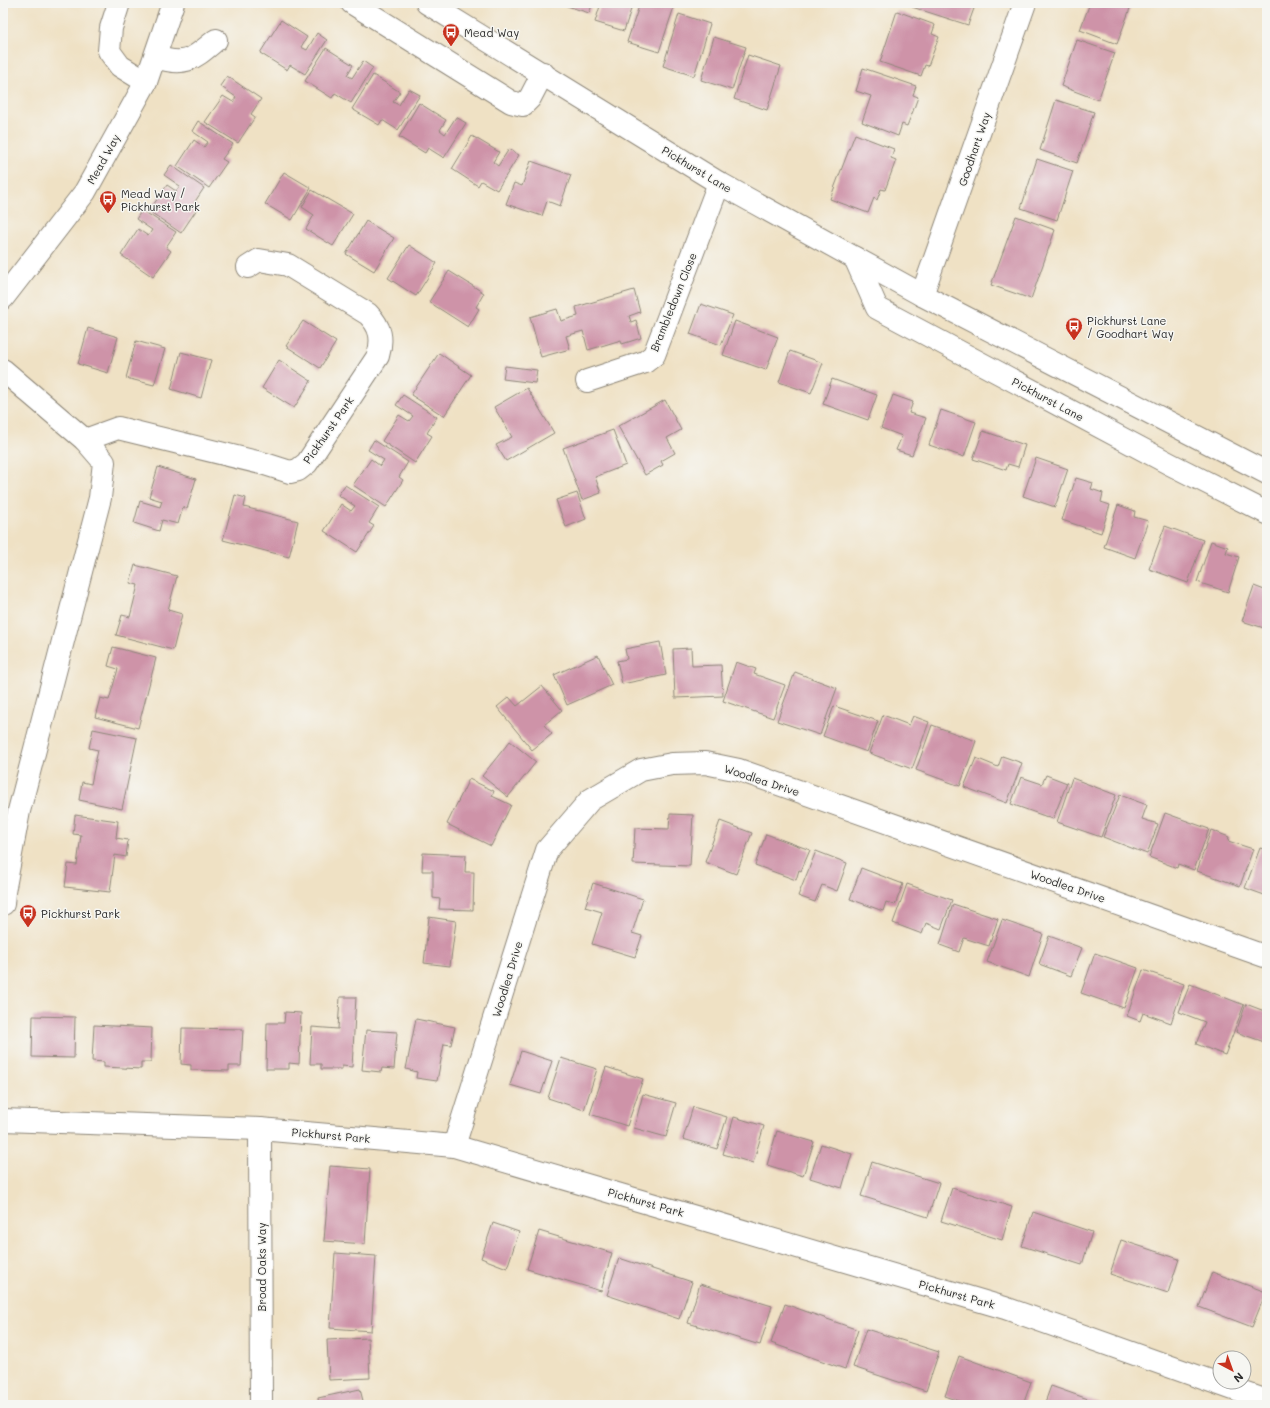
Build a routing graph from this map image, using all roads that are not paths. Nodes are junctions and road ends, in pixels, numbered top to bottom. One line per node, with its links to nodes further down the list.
1 (118, 3): 9 (street)
2 (173, 3): 7 (street, Mead Way)
3 (352, 3): 8 (street)
4 (427, 3): 8 (street, Pickhurst Lane)
5 (1025, 3): 13 (street, Goodhart Way)
6 (216, 40): 7 (street)
7 (156, 57): 9 (street, Mead Way)
8 (543, 73): 10 (street, Pickhurst Lane)
9 (146, 82): 14 (street, Mead Way)
10 (719, 183): 11 (street, Pickhurst Lane); 16 (street, Brambledown Close)
11 (855, 258): 13 (street, Pickhurst Lane); 19 (street, Pickhurst Lane)
12 (248, 267): 17 (street, Pickhurst Park)
13 (922, 295): 18 (street, Pickhurst Lane)
14 (3, 298)
15 (3, 370): 17 (street)
16 (587, 381)
17 (85, 440): 20 (street)
18 (1267, 473)
19 (1267, 513)
20 (3, 904)
21 (1267, 957): 24 (street, Woodlea Drive)
22 (3, 1120): 23 (street, Pickhurst Park)
23 (260, 1129): 24 (street, Pickhurst Park); 26 (street, Broad Oaks Way)
24 (454, 1146): 25 (street, Pickhurst Park)
25 (1267, 1401)
26 (261, 1405)

